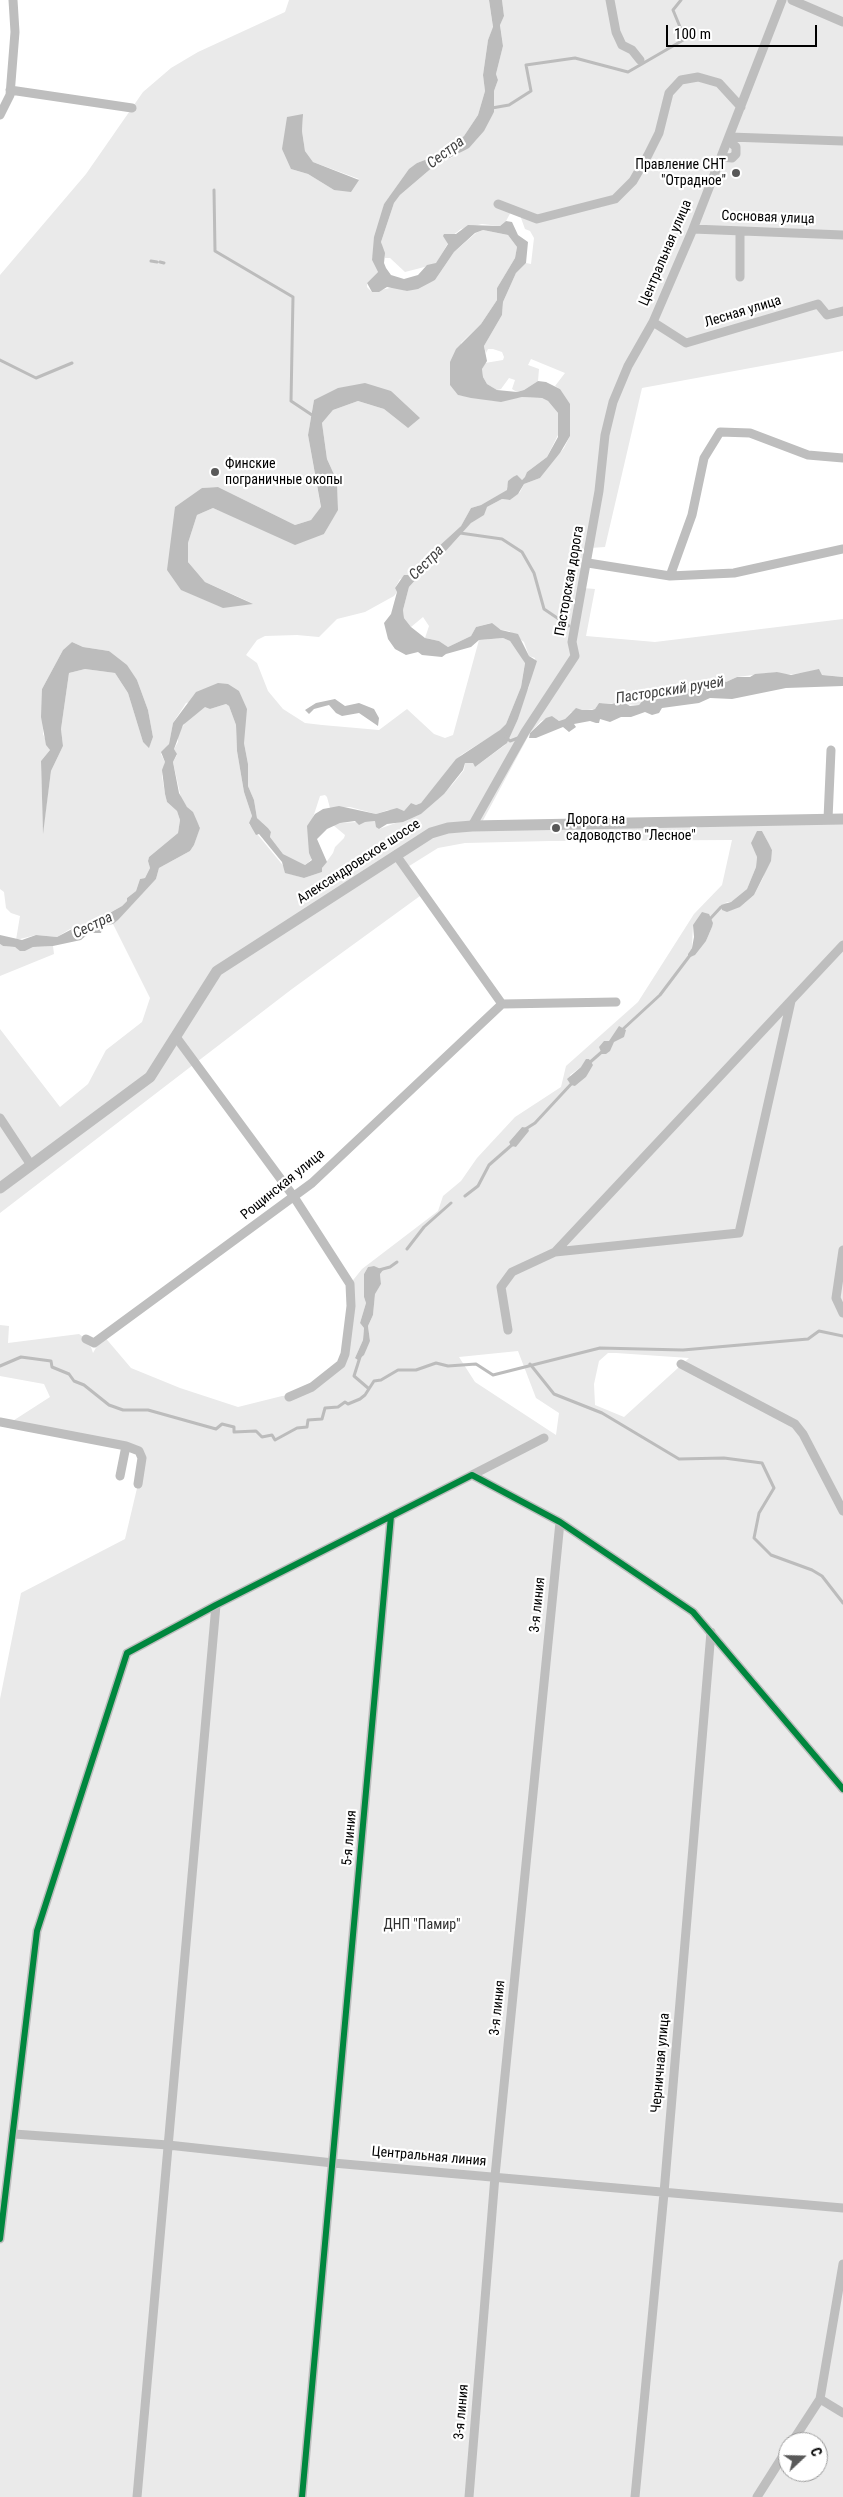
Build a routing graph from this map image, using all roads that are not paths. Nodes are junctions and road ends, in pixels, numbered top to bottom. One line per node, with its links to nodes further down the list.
1 (13, 0): 7 (street)
2 (610, 0): 6 (street)
3 (782, 0): 8 (street)
4 (792, 0): 5 (street)
5 (843, 22)
6 (640, 60)
7 (6, 93): 9 (street); 10 (street)
8 (741, 107): 11 (street); 13 (street)
9 (132, 108)
10 (0, 115)
11 (729, 138): 12 (street); 14 (street, Центральная улица)
12 (843, 141)
13 (498, 204)
14 (692, 229): 15 (street, Сосновая улица); 19 (street, Центральная улица)
15 (740, 231): 16 (street, Сосновая улица); 17 (street)
16 (843, 235)
17 (740, 277)
18 (843, 311): 19 (street, Лесная улица)
19 (652, 322): 20 (street, Центральная улица)
20 (614, 402): 23 (street, Пасторская дорога)
21 (843, 458): 24 (street)
22 (843, 548): 24 (street)
23 (588, 563): 24 (street); 28 (street, Пасторская дорога)
24 (670, 576)
25 (831, 750): 26 (street)
26 (828, 819): 27 (street, Александровское шоссе); 28 (street, Александровское шоссе)
27 (843, 819)
28 (472, 826): 29 (street, Александровское шоссе)
29 (396, 854): 33 (street); 34 (street, Александровское шоссе)
30 (843, 945): 31 (street)
31 (792, 1000): 40 (street); 40 (street)
32 (616, 1002): 33 (street)
33 (502, 1004): 38 (street, Рощинская улица)
34 (176, 1037): 36 (street, Александровское шоссе); 38 (street)
35 (0, 1118): 36 (street)
36 (31, 1165): 37 (street, Александровское шоссе)
37 (0, 1188)
38 (294, 1197): 43 (street, Рощинская улица); 45 (street)
39 (843, 1250): 41 (street)
40 (555, 1252): 42 (street)
41 (843, 1313)
42 (508, 1330)
43 (86, 1339)
44 (681, 1364): 52 (street)
45 (289, 1397)
46 (0, 1422): 48 (street)
47 (544, 1438): 49 (street)
48 (126, 1446): 50 (street); 51 (street)
49 (472, 1475): 53 (street); 54 (street)
50 (120, 1476)
51 (138, 1484)
52 (843, 1512)
53 (391, 1516): 55 (street); 60 (street, 5-я линия)
54 (560, 1522): 56 (street); 61 (street, 3-я линия)
55 (216, 1605): 58 (street); 59 (street)
56 (712, 1632): 57 (street); 62 (street, Черничная улица)
57 (843, 1789)
58 (14, 2134): 59 (street, Центральная линия); 64 (street)
59 (168, 2145): 60 (street, Центральная линия); 70 (street)
60 (333, 2163): 61 (street, Центральная линия); 71 (street, 5-я линия)
61 (495, 2176): 62 (street, Центральная линия); 72 (street, 3-я линия)
62 (664, 2193): 63 (street, Центральная линия); 73 (street, Черничная улица)
63 (843, 2208)
64 (0, 2239)
65 (843, 2264): 66 (street)
66 (820, 2399): 67 (street); 68 (street)
67 (843, 2413)
68 (799, 2432)
69 (778, 2464): 74 (street)
70 (137, 2497)
71 (302, 2497)
72 (469, 2497)
73 (635, 2497)
74 (757, 2497)

